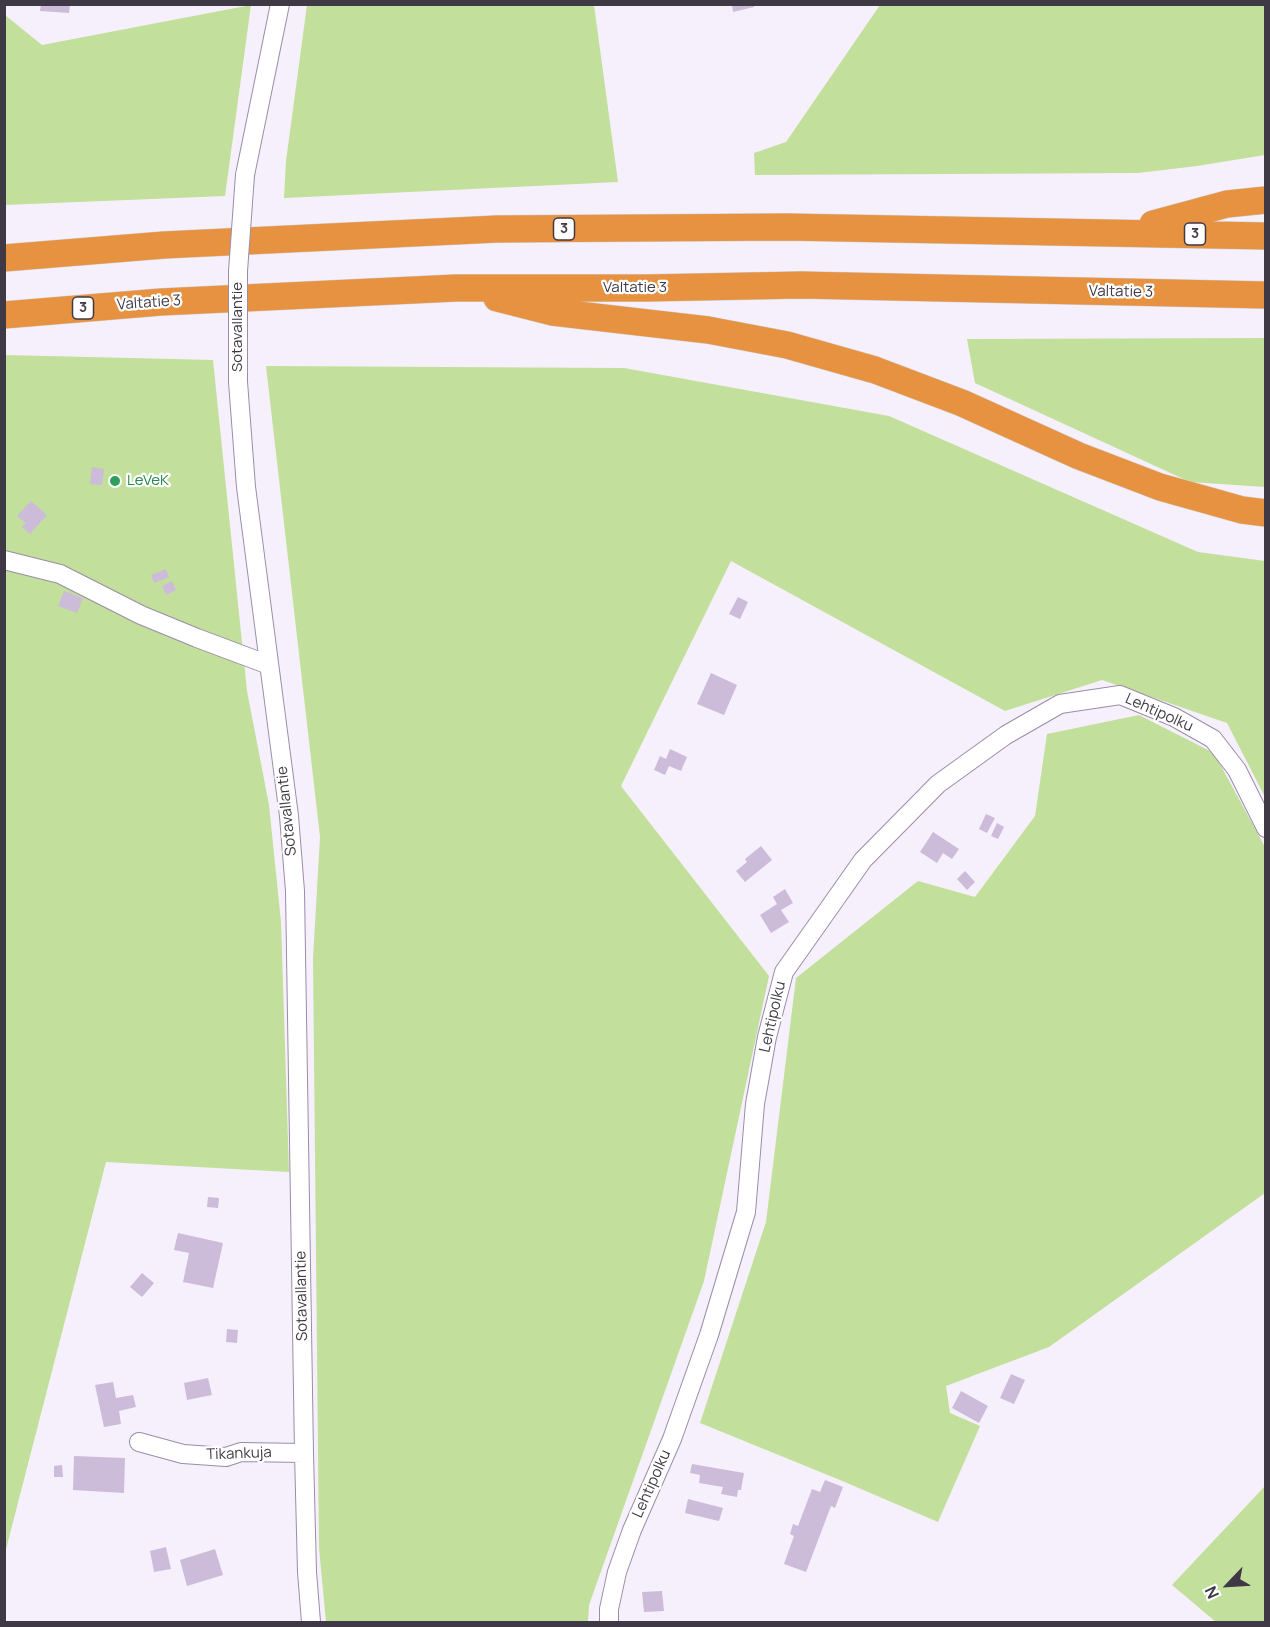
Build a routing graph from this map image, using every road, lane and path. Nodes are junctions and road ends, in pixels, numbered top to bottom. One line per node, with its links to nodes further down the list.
1 (280, 4): 11 (street, Sotavallantie, bridge)
2 (1266, 200): 3 (highway)
3 (1124, 232): 4 (highway, 3); 5 (highway, 3)
4 (1266, 236)
5 (4, 258)
6 (456, 288): 7 (highway, Valtatie 3 / 3); 8 (highway, Valtatie 3 / 3); 9 (highway)
7 (1266, 295)
8 (4, 315)
9 (1266, 513)
10 (4, 560): 11 (street)
11 (269, 665): 14 (street, Sotavallantie)
12 (1266, 828): 16 (street, Lehtipolku)
13 (139, 1442): 14 (street, Tikankuja)
14 (304, 1453): 15 (street, Sotavallantie)
15 (311, 1623)
16 (609, 1623)

